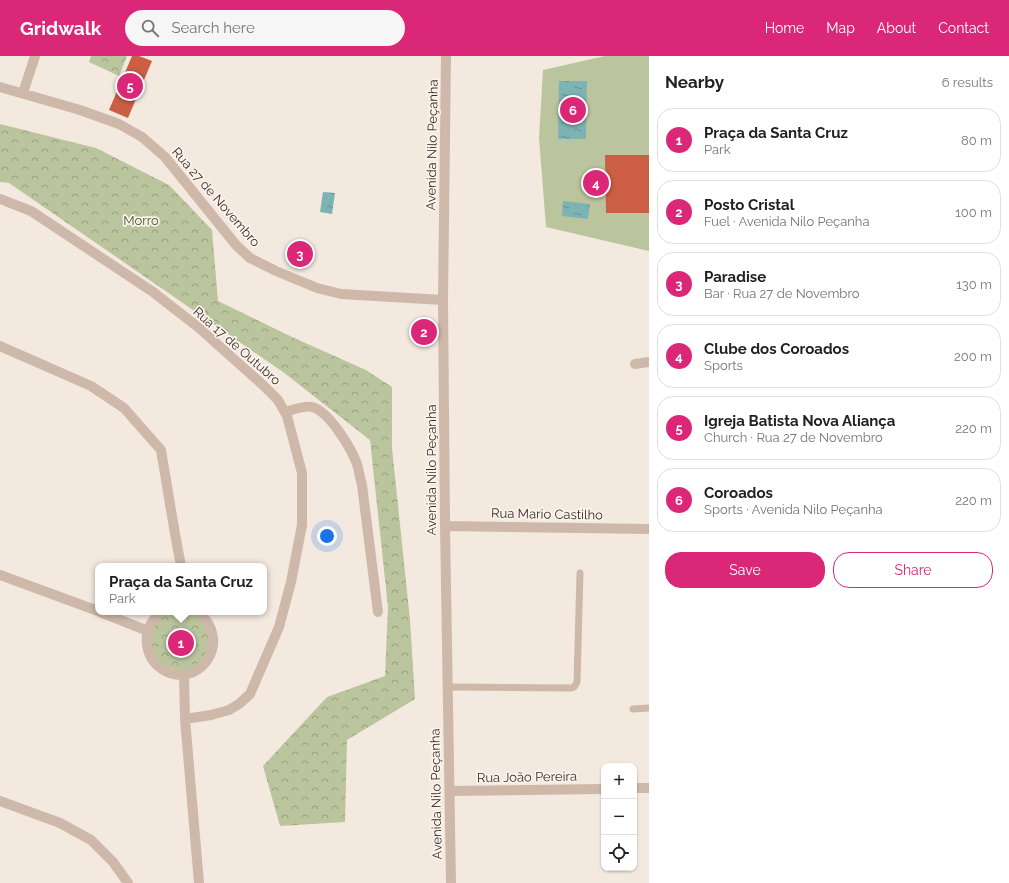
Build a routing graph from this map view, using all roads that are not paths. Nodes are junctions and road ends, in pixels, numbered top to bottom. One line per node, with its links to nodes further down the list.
1 (35, 56): 4 (street)
2 (446, 56): 6 (street, Avenida Nilo Peçanha)
3 (0, 87): 4 (street, Rua 27 de Novembro)
4 (23, 93): 6 (street, Rua 27 de Novembro)
5 (0, 199): 10 (street, Rua 17 de Outubro)
6 (443, 300): 11 (street, Avenida Nilo Peçanha)
7 (0, 346): 13 (street)
8 (649, 362): 9 (street)
9 (635, 364)
10 (285, 412): 17 (street); 26 (street, Rua 17 de Outubro)
11 (444, 526): 12 (street, Rua Mario Castilho); 23 (street, Avenida Nilo Peçanha)
12 (649, 529)
13 (180, 563)
14 (580, 573): 23 (lane)
15 (0, 575): 16 (street)
16 (95, 611)
17 (378, 612)
18 (107, 615): 21 (street)
19 (159, 615): 21 (street)
20 (202, 615): 22 (street)
21 (148, 631): 22 (street)
22 (184, 674): 26 (street)
23 (448, 687): 30 (street, Avenida Nilo Peçanha)
24 (649, 708): 25 (lane)
25 (633, 709)
26 (185, 719): 33 (street)
27 (637, 788): 28 (street)
28 (649, 788)
29 (601, 789): 30 (street, Rua João Pereira)
30 (450, 791): 34 (street, Avenida Nilo Peçanha)
31 (0, 801): 32 (street)
32 (128, 883)
33 (199, 883)
34 (450, 883)

